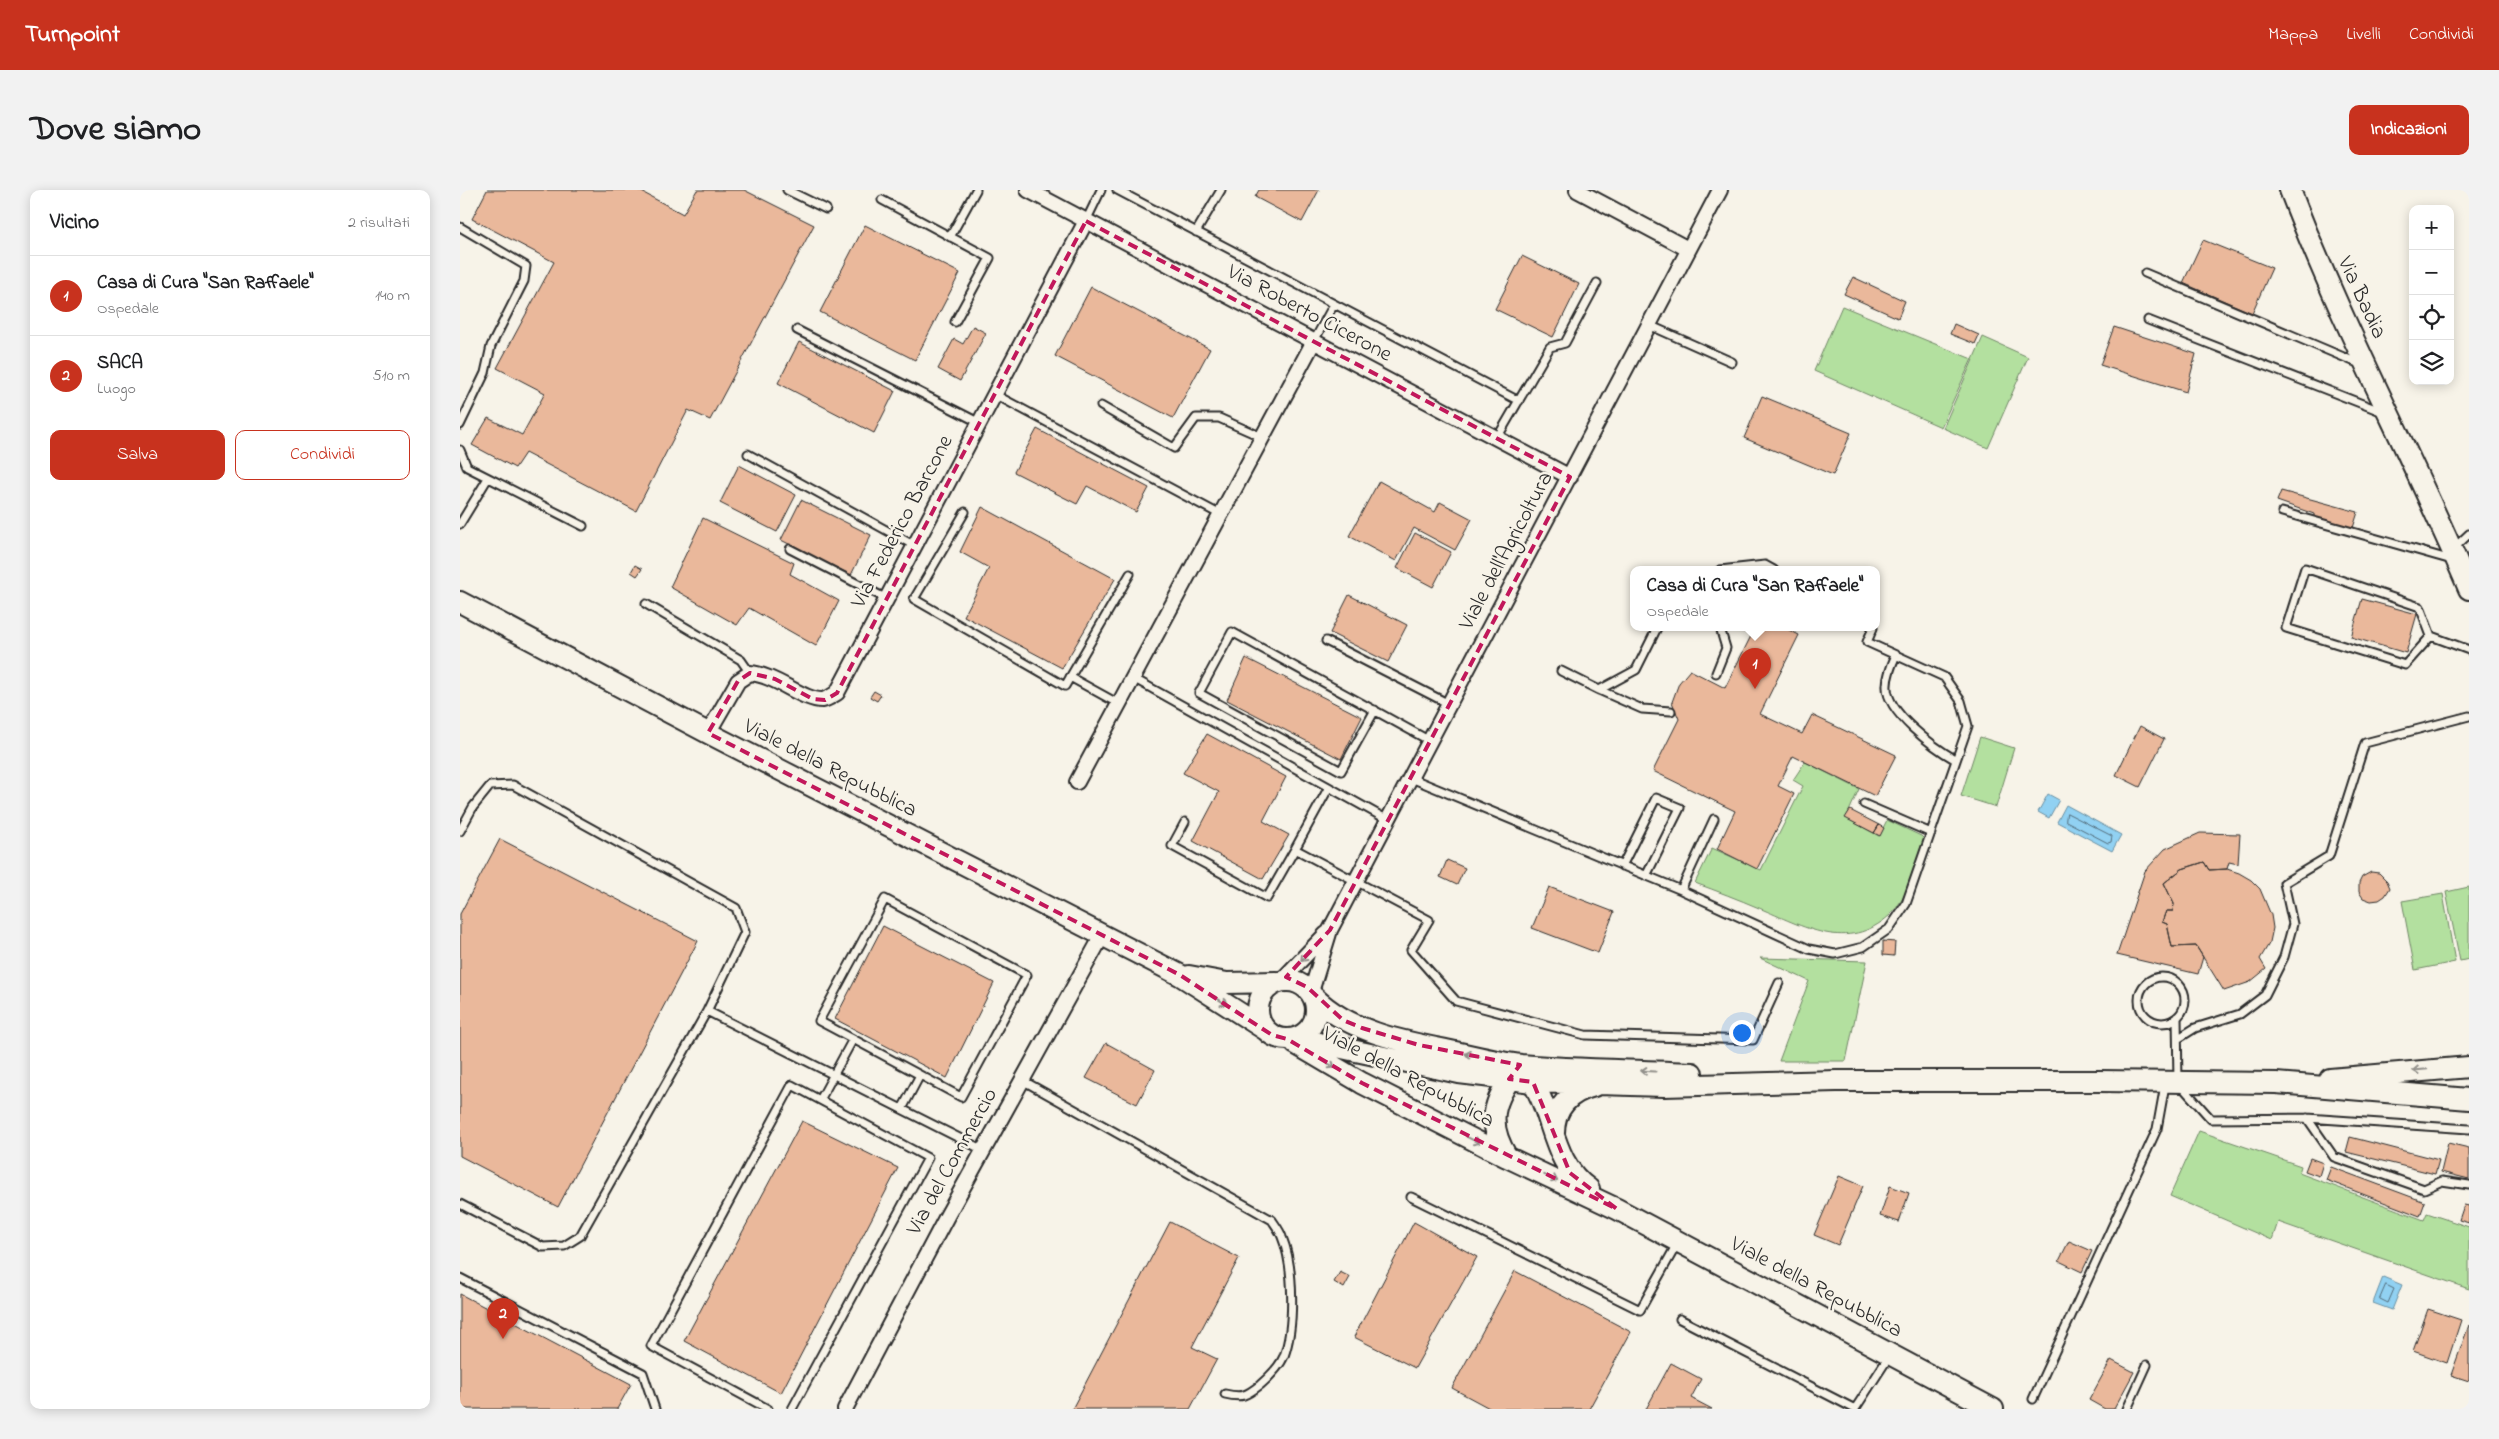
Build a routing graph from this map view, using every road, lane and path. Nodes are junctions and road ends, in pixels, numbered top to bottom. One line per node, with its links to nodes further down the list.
1 (787, 190): 11 (lane)
2 (976, 190): 15 (lane)
3 (1028, 190): 12 (street, Via Roberto Cicerone)
4 (1101, 190): 12 (lane)
5 (1117, 190): 14 (lane)
6 (1221, 190): 14 (lane)
7 (1577, 190): 16 (street)
8 (1720, 190): 16 (street, Viale dell'Agricoltura)
9 (2290, 190): 26 (main road, Via Badia)
10 (882, 200): 15 (lane)
11 (826, 209)
12 (1086, 221): 24 (street, Via Roberto Cicerone); 27 (street, Via Federico Barcone)
13 (460, 227): 32 (lane)
14 (1196, 232): 19 (lane)
15 (950, 237): 21 (lane)
16 (1688, 249): 22 (street, Viale dell'Agricoltura)
17 (2145, 273): 26 (lane)
18 (1597, 283): 28 (lane)
19 (1334, 304): 24 (lane); 28 (lane)
20 (2148, 320): 30 (lane)
21 (955, 322)
22 (1649, 325): 25 (lane); 37 (street, Viale dell'Agricoltura)
23 (797, 330): 31 (lane)
24 (1314, 341): 33 (street); 34 (street, Via Roberto Cicerone)
25 (1732, 362)
26 (2367, 367): 30 (main road, Via Badia)
27 (994, 394): 31 (street, Via Federico Barcone); 41 (lane)
28 (1519, 401): 34 (lane)
29 (1101, 406): 33 (lane)
30 (2390, 415): 47 (main road, Via Badia)
31 (980, 422): 45 (street, Via Federico Barcone)
32 (460, 426)
33 (1262, 437): 41 (street)
34 (1497, 438): 37 (street, Via Roberto Cicerone)
35 (460, 450): 38 (lane)
36 (748, 454): 45 (lane)
37 (1570, 477): 67 (street, Viale dell'Agricoltura)
38 (488, 478): 42 (lane); 43 (lane)
39 (964, 512): 63 (lane)
40 (2282, 512): 47 (lane)
41 (1221, 515): 64 (street)
42 (460, 524)
43 (583, 526)
44 (2469, 534): 47 (lane)
45 (915, 546): 50 (street, Via Federico Barcone)
46 (790, 549): 50 (lane)
47 (2455, 555): 49 (main road, Via Badia)
48 (1130, 574): 63 (lane)
49 (2469, 589)
50 (887, 599): 61 (street, Via Federico Barcone)
51 (460, 602): 71 (main road, Viale della Repubblica)
52 (646, 604): 61 (lane)
53 (1656, 631): 65 (lane)
54 (1721, 631): 62 (lane)
55 (1872, 631): 59 (lane)
56 (2431, 636): 56 (lane); 58 (lane)
57 (1326, 641): 67 (lane)
58 (2469, 650)
59 (1896, 655): 73 (lane); 73 (lane)
60 (1561, 671): 65 (lane)
61 (750, 673): 71 (street)
62 (1716, 673)
63 (1070, 677): 66 (lane)
64 (1133, 678): 66 (street); 76 (lane)
65 (1599, 690): 69 (lane)
66 (1119, 704): 75 (street)
67 (1450, 704): 72 (street, Viale dell'Agricoltura)
68 (1375, 710): 68 (lane); 72 (lane)
69 (1671, 711)
70 (2469, 716): 98 (lane)
71 (708, 733): 89 (main road, Viale della Repubblica)
72 (1430, 741): 74 (street, Viale dell'Agricoltura)
73 (1956, 760): 82 (lane)
74 (1410, 778): 78 (street, Viale dell'Agricoltura); 84 (lane)
75 (1077, 782)
76 (1329, 787): 78 (lane); 83 (lane)
77 (1864, 804): 82 (lane)
78 (1388, 820): 86 (street, Viale dell'Agricoltura)
79 (1714, 820): 87 (lane)
80 (1185, 822): 83 (lane)
81 (460, 831): 94 (lane)
82 (1931, 833): 87 (lane)
83 (1295, 849): 86 (lane)
84 (1622, 866): 85 (lane); 85 (lane)
85 (1646, 876): 87 (lane)
86 (1355, 882): 88 (street, Viale dell'Agricoltura); 92 (lane)
87 (1681, 890)
88 (1330, 930): 91 (street, Viale dell'Agricoltura, one-way to 91); 93 (street, Viale dell'Agricoltura)
89 (1102, 936): 90 (main road, Viale della Repubblica); 104 (street, Via del Commercio)
90 (1180, 975): 91 (main road, Viale della Repubblica); 96 (main road, Viale della Repubblica, one-way to 96)
91 (1279, 982): 93 (main road); 96 (main road)
92 (1780, 983)
93 (1313, 994): 97 (main road); 101 (main road, one-way to 93)
94 (707, 1011): 102 (lane); 120 (lane)
95 (2177, 1017): 95 (lane); 98 (lane)
96 (1266, 1030): 97 (main road)
97 (1291, 1038): 101 (main road); 117 (main road, Viale della Repubblica, one-way to 117)
98 (2178, 1038): 107 (lane)
99 (853, 1039): 102 (lane); 103 (lane); 103 (lane)
100 (2469, 1067): 109 (main road, one-way to 109)
101 (1514, 1072): 105 (main road); 106 (main road, one-way to 101); 117 (main road, Viale della Repubblica)
102 (834, 1075): 111 (lane); 112 (lane)
103 (920, 1075): 112 (lane)
104 (1022, 1080): 116 (street, Via del Commercio); 128 (lane)
105 (1533, 1082): 108 (main road); 115 (main road, Viale della Repubblica)
106 (1836, 1082): 107 (main road); 108 (main road)
107 (2172, 1082): 109 (main road); 113 (lane); 129 (lane)
108 (1599, 1084): 115 (main road)
109 (2276, 1084): 110 (main road)
110 (2469, 1099)
111 (820, 1100): 131 (lane); 132 (lane)
112 (902, 1109): 116 (lane)
113 (2307, 1118): 114 (lane); 118 (lane)
114 (2469, 1129)
115 (1554, 1140): 121 (main road, Viale della Repubblica)
116 (983, 1150): 133 (street, Via del Commercio)
117 (1507, 1157): 121 (main road, Viale della Repubblica, one-way to 121)
118 (2469, 1185)
119 (1411, 1197): 122 (lane)
120 (460, 1204)
121 (1617, 1209): 122 (main road, Viale della Repubblica)
122 (1679, 1242): 125 (main road, Viale della Repubblica)
123 (460, 1278): 130 (lane)
124 (1680, 1319): 134 (lane)
125 (1890, 1354): 127 (main road, Viale della Repubblica); 134 (lane)
126 (2147, 1365): 137 (lane)
127 (1956, 1390): 135 (street); 136 (main road, Viale della Repubblica)
128 (1225, 1394)
129 (2032, 1399)
130 (655, 1409)
131 (768, 1409)
132 (792, 1409)
133 (845, 1409)
134 (1855, 1409)
135 (1970, 1409)
136 (1992, 1409)
137 (2127, 1409)

